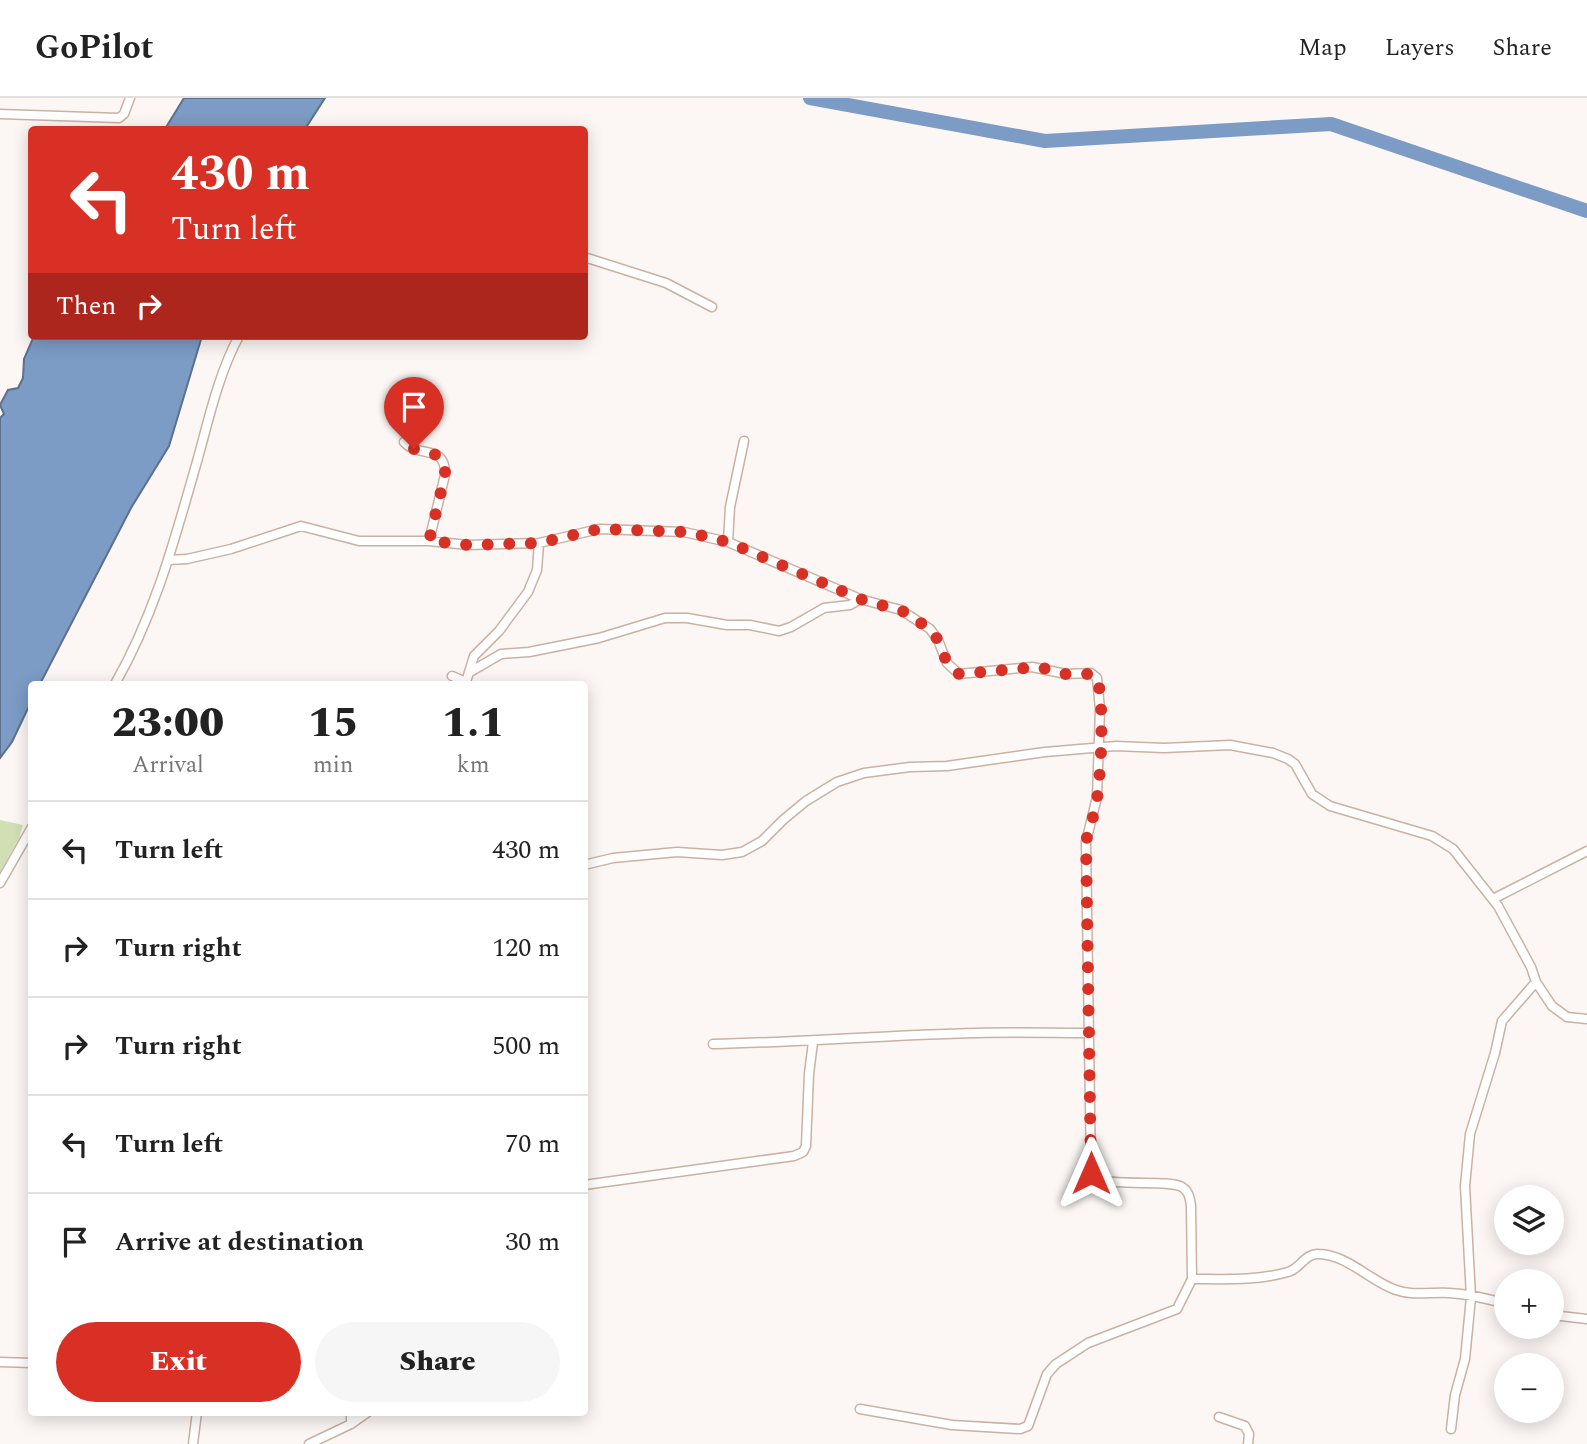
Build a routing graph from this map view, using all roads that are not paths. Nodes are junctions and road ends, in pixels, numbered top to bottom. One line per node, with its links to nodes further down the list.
1 (130, 98): 2 (street)
2 (0, 114)
3 (588, 258): 4 (street)
4 (712, 307)
5 (238, 340): 11 (street)
6 (744, 441): 9 (street)
7 (404, 442): 8 (street)
8 (429, 541): 10 (street); 11 (street)
9 (728, 542): 10 (street); 12 (street)
10 (539, 543): 13 (street)
11 (169, 560): 15 (street)
12 (860, 599): 13 (street); 16 (street)
13 (470, 672): 14 (street)
14 (452, 676)
15 (117, 681)
16 (1100, 747): 19 (street); 21 (street); 24 (street)
17 (28, 834): 20 (street)
18 (1587, 851): 21 (street)
19 (588, 864)
20 (0, 883)
21 (1493, 899): 22 (street)
22 (1535, 982): 23 (street); 29 (street)
23 (1587, 1019)
24 (1090, 1033): 25 (street); 28 (street)
25 (813, 1042): 26 (street); 27 (street)
26 (713, 1044)
27 (588, 1185)
28 (1192, 1279): 29 (street); 35 (street)
29 (1471, 1297): 30 (street); 41 (street)
30 (1494, 1301)
31 (1564, 1316): 32 (street)
32 (1587, 1319)
33 (0, 1362): 34 (street)
34 (28, 1363)
35 (860, 1409)
36 (196, 1416): 42 (street)
37 (351, 1416): 40 (street)
38 (362, 1416): 40 (street)
39 (1219, 1418): 44 (street)
40 (351, 1424): 43 (street)
41 (1451, 1429)
42 (193, 1444)
43 (309, 1444)
44 (1248, 1444)

